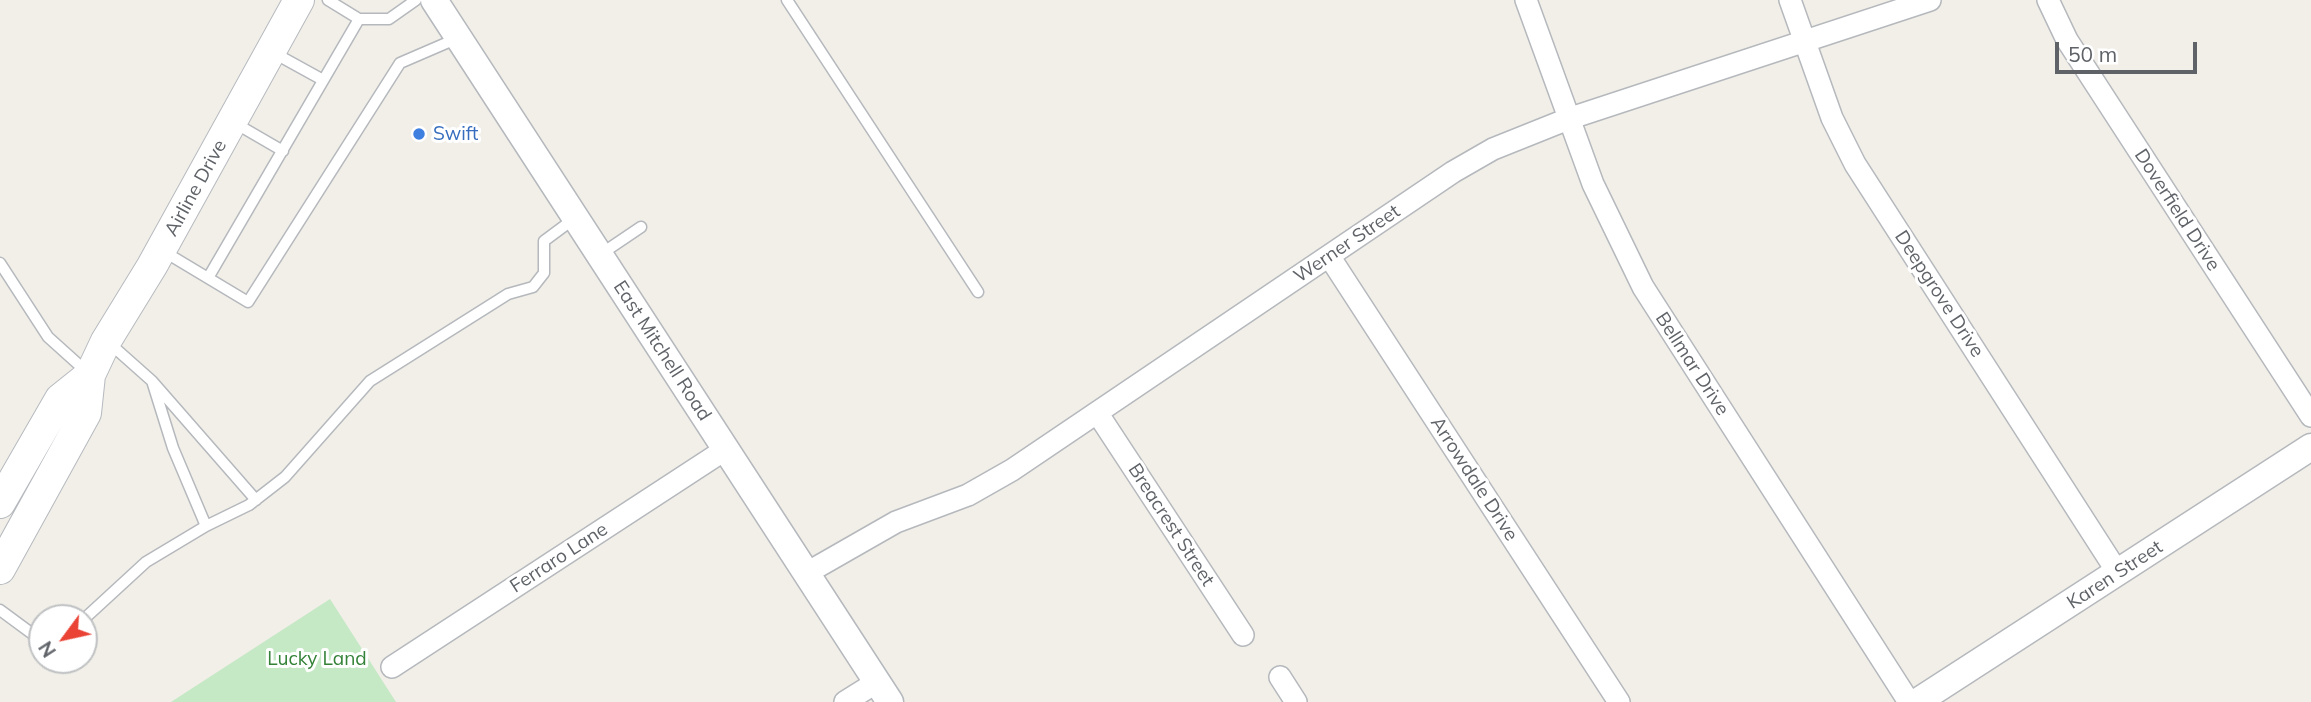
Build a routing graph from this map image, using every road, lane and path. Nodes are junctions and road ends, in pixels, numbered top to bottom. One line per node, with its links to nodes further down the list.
1 (299, 0): 13 (main road, Airline Drive)
2 (328, 0): 10 (lane)
3 (416, 0): 10 (lane)
4 (434, 0): 11 (street, East Mitchell Road)
5 (787, 0): 25 (lane)
6 (1526, 0): 15 (street, Bellmar Drive)
7 (1790, 0): 12 (street, Deepgrove Drive)
8 (1930, 0): 12 (street, Werner Street)
9 (2049, 0): 30 (street, Doverfield Drive)
10 (359, 19): 14 (lane)
11 (458, 38): 18 (street, East Mitchell Road); 24 (lane)
12 (1803, 40): 15 (street, Werner Street); 37 (street, Deepgrove Drive)
13 (272, 52): 14 (lane); 16 (main road, Airline Drive)
14 (323, 80): 17 (lane)
15 (1568, 119): 22 (street, Werner Street); 49 (street, Bellmar Drive)
16 (233, 122): 17 (lane); 20 (main road, Airline Drive)
17 (283, 151): 24 (lane)
18 (575, 218): 21 (street, East Mitchell Road); 33 (lane)
19 (642, 227): 21 (lane)
20 (161, 250): 24 (lane); 26 (main road, Airline Drive)
21 (599, 256): 32 (street, East Mitchell Road)
22 (1329, 256): 29 (street, Werner Street); 48 (street, Arrowdale Drive)
23 (0, 263): 27 (lane)
24 (208, 278)
25 (978, 292)
26 (106, 341): 27 (main road, Airline Drive); 28 (lane)
27 (90, 375): 34 (main road, Airline Drive); 36 (main road, Airline Drive)
28 (152, 381): 33 (lane); 35 (lane)
29 (1098, 414): 38 (street, Werner Street); 42 (street, Breacrest Street)
30 (2311, 416)
31 (2311, 447): 37 (street, Karen Street)
32 (726, 449): 38 (street, East Mitchell Road); 43 (street, Ferraro Lane)
33 (256, 500): 35 (lane)
34 (0, 503)
35 (206, 526): 39 (lane)
36 (0, 569)
37 (2118, 573): 50 (street, Karen Street)
38 (805, 574): 45 (street, East Mitchell Road)
39 (98, 606)
40 (0, 610): 41 (lane)
41 (28, 630)
42 (1243, 635)
43 (392, 667)
44 (1280, 677): 47 (street)
45 (884, 692): 46 (street)
46 (845, 702)
47 (1296, 702)
48 (1619, 702)
49 (1909, 702)
50 (1917, 702)

